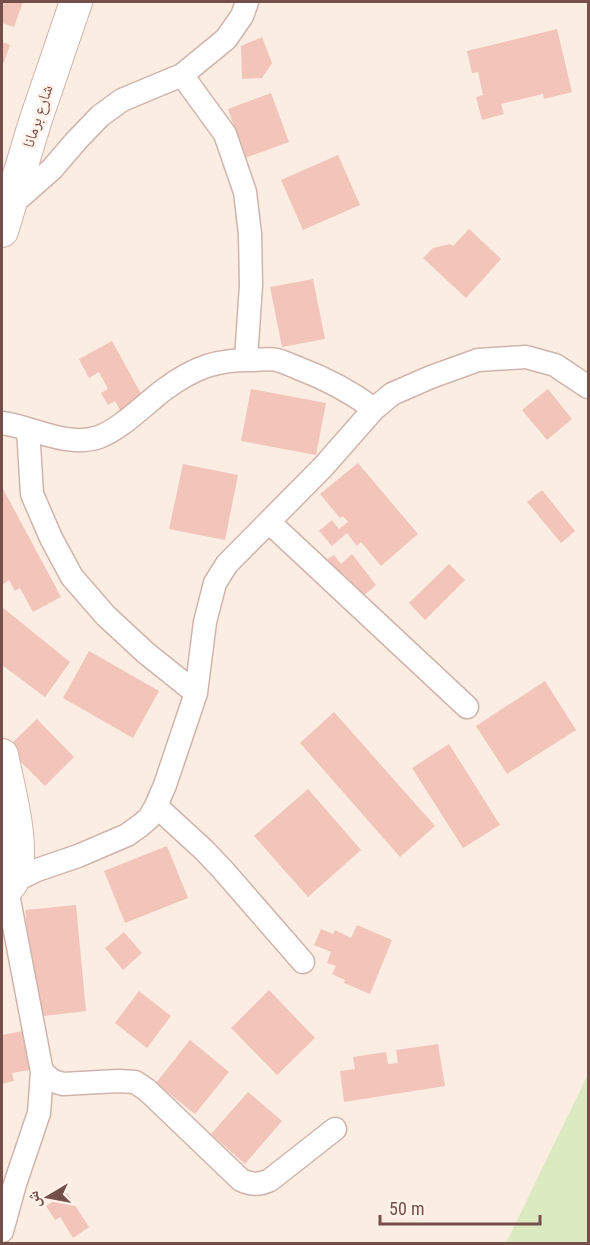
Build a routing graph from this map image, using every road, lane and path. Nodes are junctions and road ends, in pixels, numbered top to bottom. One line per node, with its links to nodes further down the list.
1 (76, 2): 4 (street, شارع برمانا)
2 (247, 2): 3 (street)
3 (182, 75): 4 (street); 5 (street)
4 (5, 219)
5 (246, 360): 7 (street); 9 (street)
6 (588, 387): 7 (street)
7 (374, 409): 10 (street)
8 (2, 423): 9 (street)
9 (28, 429): 11 (street)
10 (269, 522): 11 (street); 12 (street)
11 (196, 693): 14 (street)
12 (467, 707)
13 (2, 755): 15 (street)
14 (156, 806): 15 (street); 16 (street)
15 (7, 888): 17 (street)
16 (303, 962)
17 (42, 1072): 18 (street); 19 (street)
18 (335, 1129)
19 (2, 1231)

